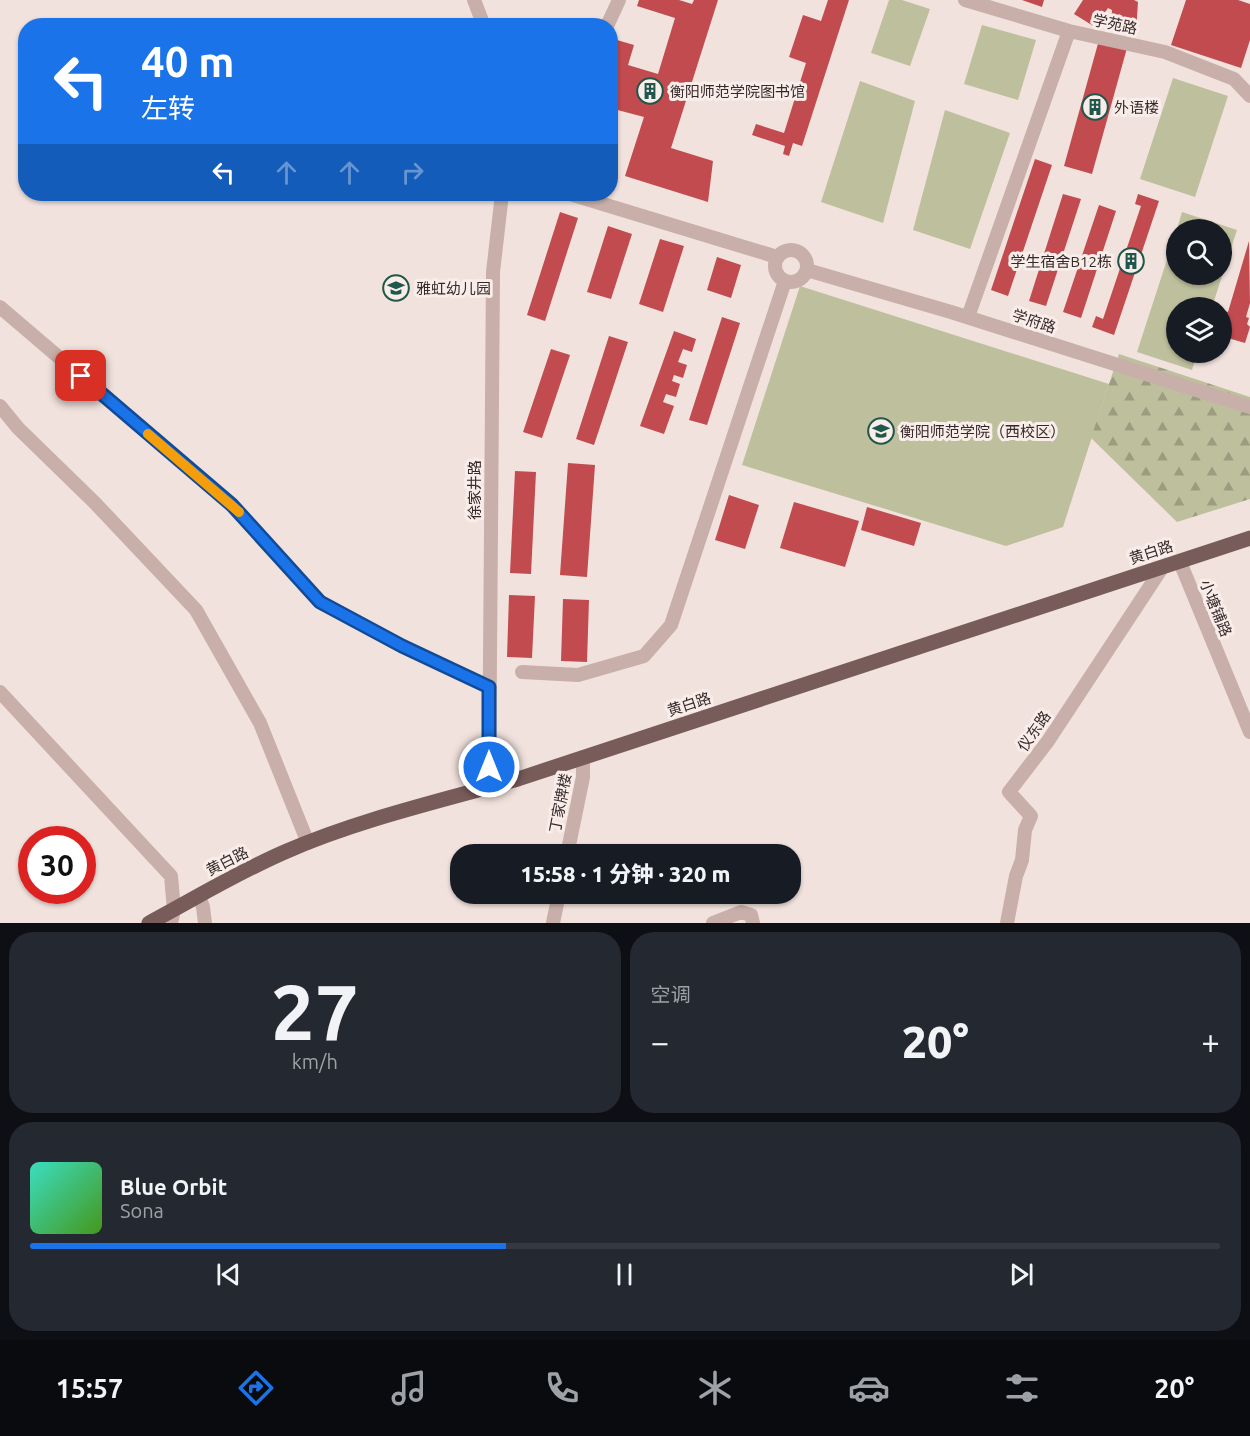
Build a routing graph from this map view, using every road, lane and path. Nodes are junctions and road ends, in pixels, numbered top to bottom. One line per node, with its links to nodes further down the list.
1 (474, 0): 4 (street)
2 (619, 0): 5 (street)
3 (965, 0): 6 (street, 学苑路)
4 (481, 18)
5 (611, 18)
6 (1069, 31): 7 (street, 学苑路); 14 (street)
7 (1250, 96)
8 (501, 201): 21 (street, 徐家井路)
9 (593, 201): 10 (street)
10 (777, 257): 11 (street); 12 (street)
11 (807, 270): 12 (street); 14 (street, 学府路)
12 (785, 281): 20 (street)
13 (0, 307): 21 (street)
14 (968, 317): 16 (street, 学府路)
15 (0, 406): 26 (street)
16 (1250, 407)
17 (1250, 538): 18 (main road, 黄白路)
18 (1180, 562): 19 (main road, 黄白路); 23 (street, 小塘铺路)
19 (1162, 568): 24 (main road, 黄白路); 36 (street, 仪东路)
20 (522, 672)
21 (489, 687): 25 (street, 徐家井路)
22 (0, 692): 30 (street)
23 (1250, 732)
24 (583, 757): 25 (main road, 黄白路); 27 (street, 丁家牌楼)
25 (489, 787): 26 (main road, 黄白路)
26 (308, 843): 28 (main road, 黄白路)
27 (569, 844)
28 (199, 896): 30 (main road, 黄白路); 32 (street)
29 (557, 904): 33 (street)
30 (172, 916): 31 (main road, 黄白路)
31 (149, 923)
32 (205, 923)
33 (553, 923)
34 (713, 923): 35 (street)
35 (753, 923)
36 (1007, 923)

